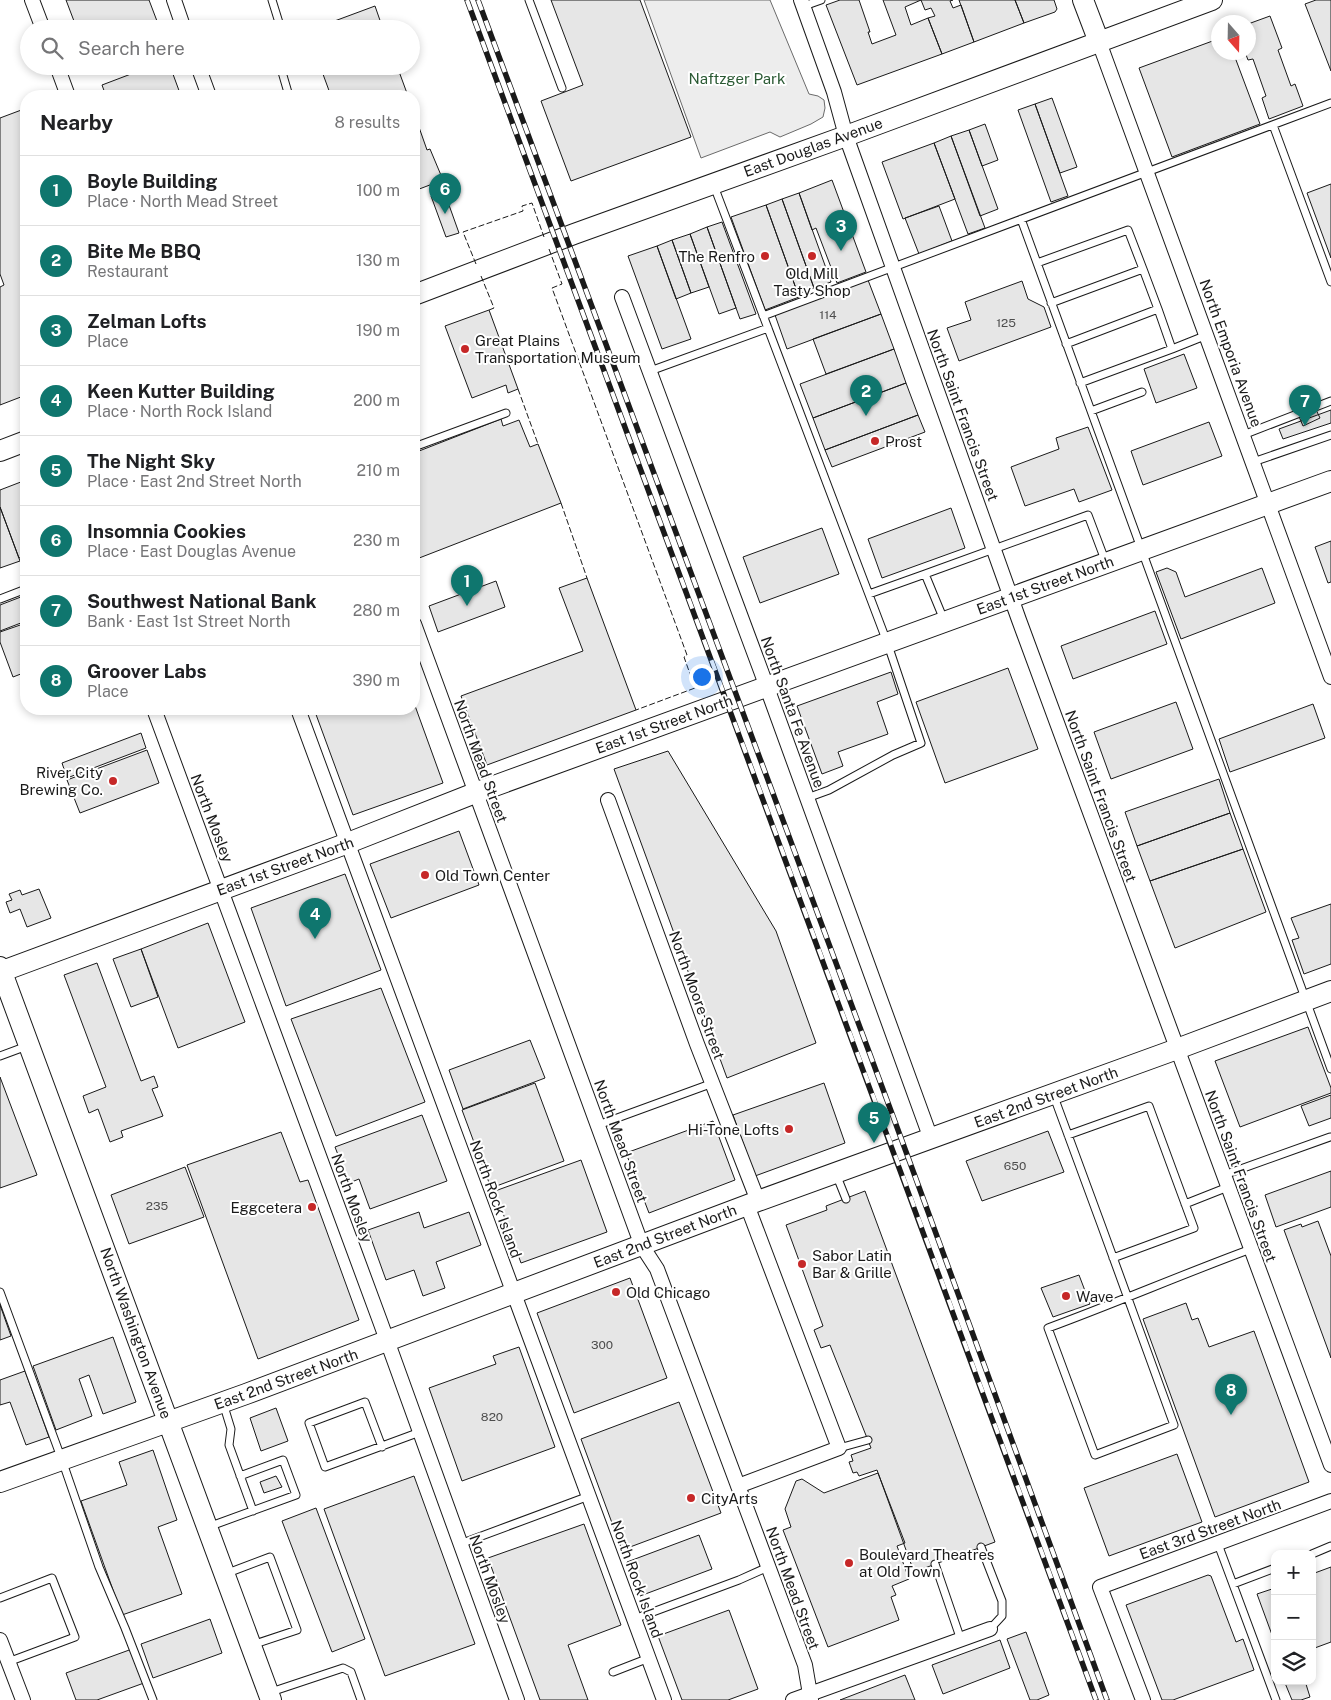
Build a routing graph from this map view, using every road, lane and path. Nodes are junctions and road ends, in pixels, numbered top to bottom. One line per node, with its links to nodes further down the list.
1 (32, 0): 9 (street)
2 (174, 0): 10 (street)
3 (272, 0): 11 (lane)
4 (529, 0): 16 (lane)
5 (821, 0): 8 (lane)
6 (1083, 0): 12 (street)
7 (1212, 0): 12 (street, East Douglas Avenue)
8 (802, 3): 22 (street, North Saint Francis Street)
9 (40, 20)
10 (181, 20)
11 (278, 20)
12 (1099, 42): 22 (street, East Douglas Avenue); 23 (street, North Emporia Avenue)
13 (60, 75): 17 (street)
14 (201, 75): 18 (street)
15 (283, 75): 19 (lane)
16 (562, 88)
17 (66, 90)
18 (207, 90)
19 (287, 90)
20 (1331, 103): 21 (lane)
21 (1273, 125): 23 (lane); 29 (lane)
22 (846, 136): 24 (street, East Douglas Avenue); 27 (street, North Saint Francis Street)
23 (1147, 172): 25 (lane); 36 (street, North Emporia Avenue)
24 (713, 183): 30 (street, East Douglas Avenue); 34 (lane)
25 (1021, 219): 26 (lane); 27 (lane)
26 (1037, 263): 28 (lane); 32 (lane)
27 (892, 267): 34 (lane); 53 (street, North Saint Francis Street)
28 (1143, 269): 32 (lane); 33 (lane)
29 (1331, 282)
30 (420, 292)
31 (622, 296): 39 (street, North Santa Fe Avenue)
32 (1052, 303): 37 (lane)
33 (1158, 309): 37 (lane); 38 (lane)
34 (763, 316): 35 (lane)
35 (768, 328): 39 (lane); 58 (lane)
36 (1207, 335): 38 (lane); 45 (street, North Emporia Avenue)
37 (1066, 344): 40 (lane)
38 (1172, 349): 40 (lane)
39 (650, 371): 65 (street, North Santa Fe Avenue)
40 (1080, 383): 43 (lane)
41 (1142, 392): 43 (lane)
42 (1331, 401): 45 (lane)
43 (1091, 411): 54 (lane)
44 (506, 413): 48 (lane)
45 (1243, 435): 50 (street, North Emporia Avenue)
46 (1331, 435): 50 (lane)
47 (20, 443): 49 (street)
48 (420, 445)
49 (0, 451)
50 (1253, 462): 52 (street, North Emporia Avenue)
51 (1331, 481): 52 (street, East 1st Street North)
52 (1269, 504): 54 (street, East 1st Street North); 64 (street, North Emporia Avenue)
53 (993, 549): 55 (lane); 56 (lane); 59 (street, North Saint Francis Street)
54 (1142, 550): 55 (street, East 1st Street North); 75 (lane)
55 (1106, 563): 59 (street, East 1st Street North)
56 (925, 574): 58 (lane); 61 (lane)
57 (20, 592): 60 (lane)
58 (869, 594): 63 (lane)
59 (1011, 597): 61 (street, East 1st Street North); 77 (street, North Saint Francis Street)
60 (0, 599)
61 (944, 622): 63 (street, East 1st Street North)
62 (420, 641): 68 (street, North Mead Street)
63 (888, 642): 65 (street, East 1st Street North); 69 (lane)
64 (1331, 677)
65 (767, 686): 68 (street, East 1st Street North); 69 (street, North Santa Fe Avenue)
66 (156, 715): 72 (street, North Mosley)
67 (300, 715): 71 (street, North Rock Island)
68 (475, 793): 71 (street, East 1st Street North); 82 (street, North Mead Street)
69 (807, 798): 85 (street, North Santa Fe Avenue)
70 (608, 800): 80 (street, North Moore Street)
71 (348, 843): 72 (street, East 1st Street North); 95 (street, North Rock Island)
72 (222, 890): 73 (street, East 1st Street North); 97 (street, North Mosley)
73 (1, 970): 76 (street, North Washington Avenue)
74 (1331, 991): 75 (street, East 2nd Street North)
75 (1306, 1001): 77 (street, East 2nd Street North); 79 (lane)
76 (29, 1046): 78 (lane); 99 (street, North Washington Avenue)
77 (1177, 1049): 81 (street, East 2nd Street North); 87 (street, North Saint Francis Street)
78 (0, 1056)
79 (1331, 1069)
80 (712, 1083): 82 (lane); 89 (street, North Moore Street)
81 (1053, 1094): 83 (lane); 85 (street, East 2nd Street North)
82 (598, 1125): 91 (street, North Mead Street)
83 (1068, 1135): 90 (lane); 93 (lane)
84 (1330, 1137): 87 (lane)
85 (931, 1139): 86 (street, East 2nd Street North)
86 (836, 1173): 88 (lane); 89 (street, East 2nd Street North)
87 (1226, 1181): 90 (lane); 92 (street, North Saint Francis Street)
88 (846, 1199)
89 (752, 1203): 91 (street, East 2nd Street North); 103 (street, North Moore Street)
90 (1185, 1204): 93 (lane)
91 (642, 1246): 95 (street, East 2nd Street North); 108 (street, North Mead Street)
92 (1251, 1249): 96 (lane); 105 (street, North Saint Francis Street)
93 (1113, 1258): 96 (lane)
94 (0, 1292): 104 (lane)
95 (514, 1294): 97 (street, East 2nd Street North); 109 (street, North Rock Island)
96 (1127, 1297): 96 (lane)
97 (387, 1341): 98 (street, East 2nd Street North); 100 (street, North Mosley)
98 (223, 1403): 99 (street, East 2nd Street North); 106 (lane)
99 (169, 1422): 104 (street, East 2nd Street North); 112 (street, North Washington Avenue)
100 (420, 1432): 102 (lane); 113 (street, North Mosley)
101 (868, 1440): 103 (lane)
102 (382, 1447): 102 (lane)
103 (839, 1448): 108 (street)
104 (62, 1460): 107 (street, East 2nd Street North); 135 (lane)
105 (1331, 1465)
106 (240, 1476): 111 (lane); 111 (lane)
107 (0, 1482)
108 (738, 1486): 119 (street, North Mead Street)
109 (589, 1496): 113 (lane); 124 (street, North Rock Island)
110 (1331, 1501): 114 (street, East 3rd Street North)
111 (253, 1511): 112 (lane)
112 (208, 1528): 121 (street, North Washington Avenue)
113 (460, 1544): 137 (street, North Mosley)
114 (1218, 1544): 122 (lane); 140 (street, East 3rd Street North)
115 (1331, 1546): 117 (lane)
116 (981, 1547): 125 (lane)
117 (1316, 1552)
118 (935, 1564): 127 (lane)
119 (768, 1567): 124 (lane); 133 (street, North Mead Street)
120 (1271, 1570): 122 (lane)
121 (225, 1574): 128 (street, North Washington Avenue); 128 (lane)
122 (1233, 1584): 141 (lane)
123 (0, 1598): 130 (lane)
124 (634, 1619): 129 (street, North Rock Island)
125 (990, 1630): 127 (street)
126 (0, 1640): 130 (street)
127 (961, 1640): 133 (street)
128 (251, 1646): 132 (street, North Washington Avenue)
129 (649, 1658): 131 (lane); 138 (street, North Rock Island)
130 (8, 1662): 134 (street)
131 (613, 1672)
132 (270, 1696): 136 (lane)
133 (810, 1697): 139 (street)
134 (23, 1700)
135 (153, 1700)
136 (361, 1700)
137 (516, 1700)
138 (664, 1700)
139 (793, 1700)
140 (1143, 1700)
141 (1276, 1700)

